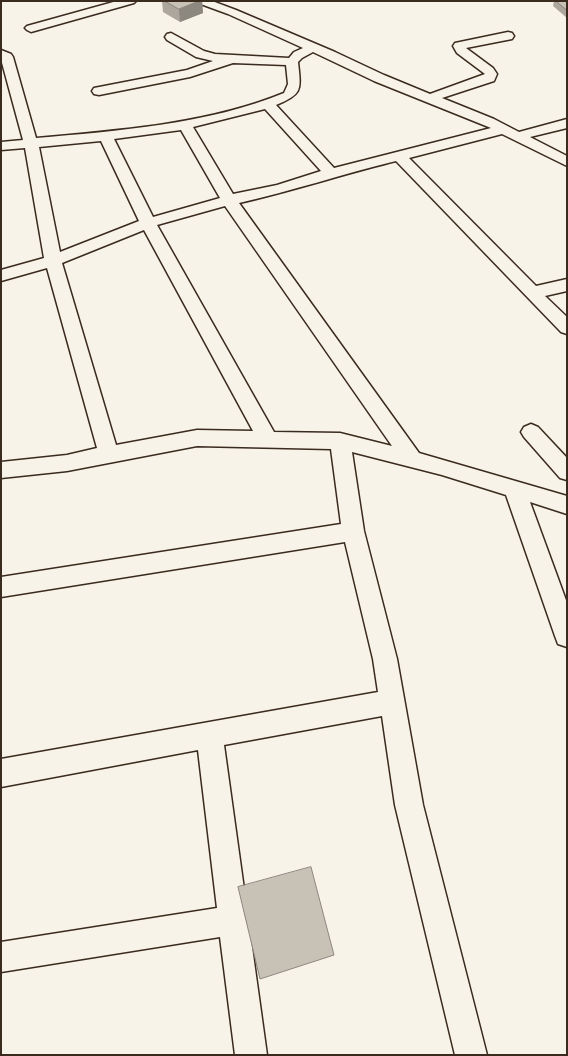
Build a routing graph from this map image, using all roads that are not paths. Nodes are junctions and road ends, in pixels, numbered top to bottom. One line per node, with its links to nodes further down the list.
1 (130, 1): 3 (street)
2 (202, 1): 6 (street)
3 (31, 28)
4 (508, 36): 11 (street)
5 (171, 37): 8 (street)
6 (313, 47): 9 (street); 11 (street)
7 (1, 54): 18 (street)
8 (232, 59): 9 (street); 10 (street)
9 (292, 62): 12 (street)
10 (99, 91)
11 (430, 98): 15 (street)
12 (268, 104): 14 (street); 22 (street)
13 (567, 123): 17 (street)
14 (185, 125): 16 (street); 23 (street)
15 (505, 129): 17 (street); 20 (street)
16 (106, 136): 18 (street); 24 (street)
17 (519, 136): 21 (street)
18 (31, 144): 19 (street); 25 (street)
19 (1, 146)
20 (399, 156): 22 (street); 28 (street)
21 (565, 160)
22 (331, 174): 23 (street)
23 (229, 200): 24 (street); 34 (street)
24 (148, 223): 25 (street); 31 (street)
25 (53, 261): 26 (street); 33 (street)
26 (1, 276)
27 (567, 284): 28 (street)
28 (532, 292): 29 (street)
29 (567, 328)
30 (531, 432): 36 (street)
31 (268, 440): 32 (street); 33 (street)
32 (340, 441): 34 (street); 39 (street)
33 (109, 454): 35 (street)
34 (412, 459): 37 (street)
35 (1, 470)
36 (567, 472)
37 (515, 490): 38 (street); 41 (street)
38 (567, 505)
39 (353, 531): 40 (street); 42 (street)
40 (1, 587)
41 (567, 636)
42 (392, 702): 43 (street); 48 (street)
43 (208, 735): 44 (street); 45 (street)
44 (1, 773)
45 (233, 920): 46 (street); 47 (street)
46 (1, 957)
47 (251, 1055)
48 (471, 1055)

